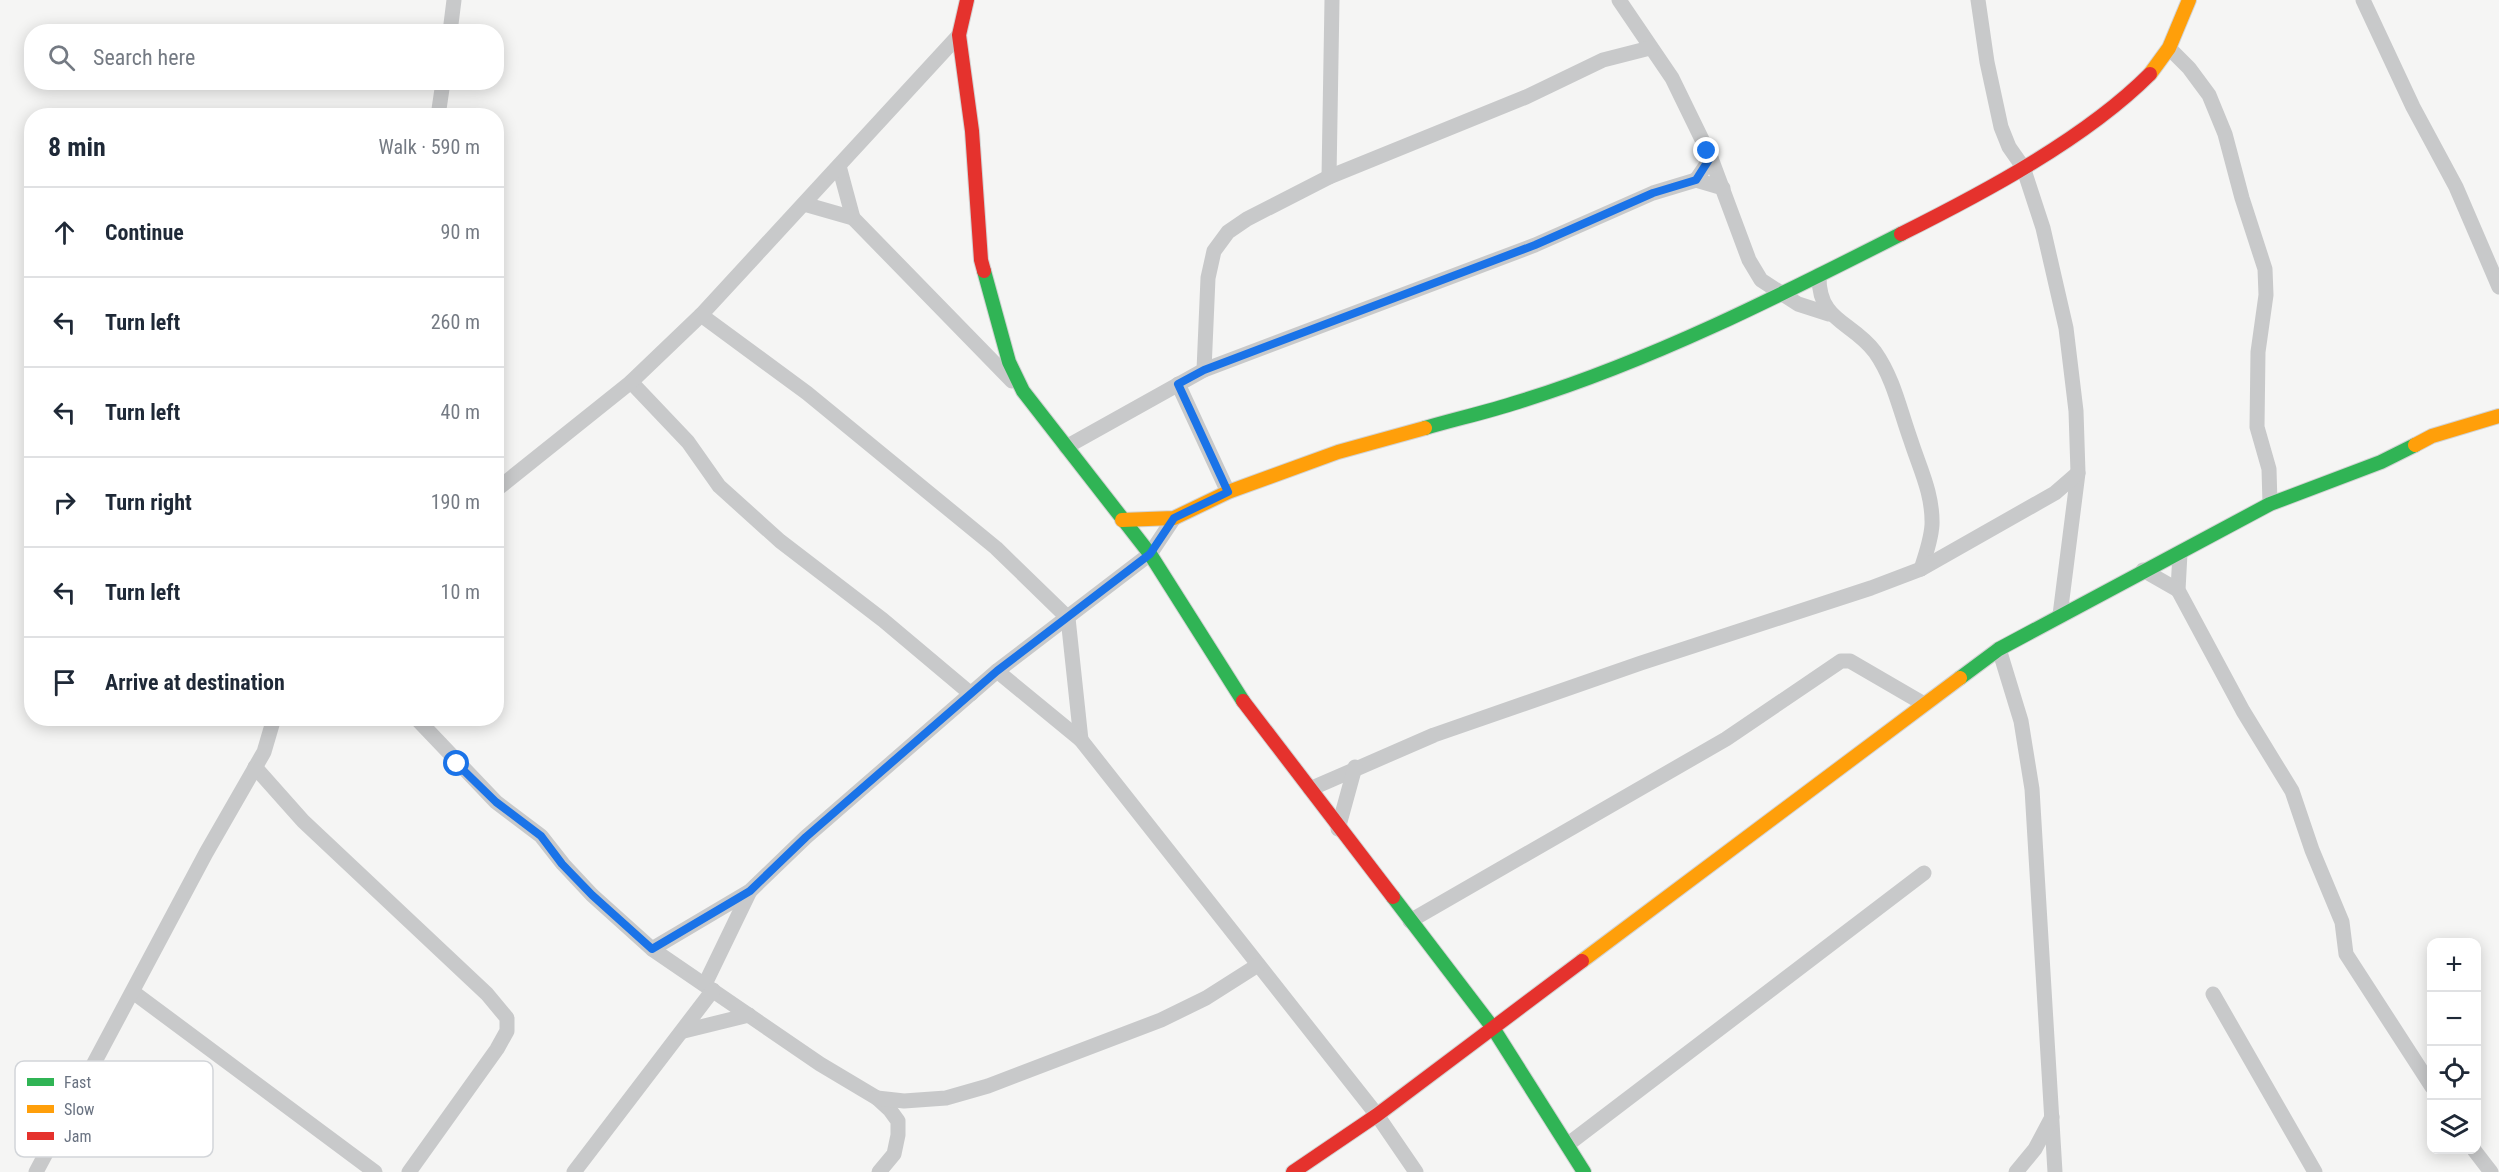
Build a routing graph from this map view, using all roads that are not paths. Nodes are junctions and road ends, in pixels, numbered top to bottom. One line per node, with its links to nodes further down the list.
1 (454, 0): 8 (street)
2 (967, 0): 9 (street)
3 (1332, 0): 17 (street)
4 (1619, 0): 10 (street)
5 (1978, 0): 16 (street)
6 (2189, 0): 11 (street)
7 (2363, 0): 23 (street)
8 (451, 24)
9 (959, 35): 15 (street); 30 (street)
10 (1650, 48): 14 (street); 17 (street)
11 (2169, 48): 16 (street); 38 (street)
12 (442, 90): 13 (street)
13 (439, 108)
14 (1710, 158): 18 (street); 19 (street)
15 (839, 166): 20 (street); 21 (street)
16 (2023, 167): 22 (street); 33 (street)
17 (1329, 177): 27 (street)
18 (1696, 180): 19 (street); 27 (street)
19 (1723, 188): 24 (street)
20 (804, 204): 21 (street); 26 (street)
21 (853, 218): 30 (street)
22 (1819, 275): 24 (street); 25 (street)
23 (2499, 287)
24 (1783, 294): 25 (street); 35 (street)
25 (1829, 314): 43 (street)
26 (702, 315): 28 (street); 47 (street)
27 (1204, 370): 29 (street)
28 (631, 382): 34 (street); 50 (street)
29 (1178, 384): 32 (street); 35 (street)
30 (1023, 391): 32 (street)
31 (2499, 416): 38 (street)
32 (1066, 447): 40 (street)
33 (2078, 473): 36 (street); 37 (street)
34 (504, 484)
35 (1228, 492): 39 (street)
36 (2055, 493): 37 (street); 43 (street)
37 (2075, 504): 46 (street)
38 (2270, 504): 42 (street)
39 (1174, 518): 40 (street); 41 (street)
40 (1122, 520): 41 (street)
41 (1150, 554): 47 (street); 57 (street)
42 (2180, 554): 44 (street); 45 (street)
43 (1921, 569): 56 (street)
44 (2143, 570): 45 (street); 46 (street)
45 (2178, 590): 71 (street)
46 (2060, 615): 48 (street)
47 (1068, 618): 49 (street); 54 (street)
48 (1999, 649): 51 (street); 74 (street)
49 (997, 671): 50 (street); 54 (street)
50 (971, 694): 60 (street)
51 (1923, 704): 61 (street); 68 (street)
52 (272, 726): 55 (street)
53 (423, 726): 62 (street)
54 (1081, 740): 63 (street)
55 (255, 767): 65 (street); 80 (street)
56 (1356, 767): 57 (street); 58 (street)
57 (1310, 789): 58 (street)
58 (1338, 829): 61 (street)
59 (1924, 873): 75 (street)
60 (750, 891): 62 (street); 64 (street)
61 (1410, 921): 68 (street)
62 (652, 949): 64 (street)
63 (1258, 965): 72 (street); 73 (street)
64 (709, 987): 67 (street); 69 (street)
65 (133, 992): 70 (street); 79 (street)
66 (2213, 994): 88 (street)
67 (749, 1015): 69 (street); 72 (street)
68 (1492, 1028): 73 (street); 75 (street)
69 (684, 1031): 81 (street)
70 (96, 1061)
71 (2427, 1079)
72 (877, 1098): 82 (street)
73 (1377, 1115): 83 (street); 84 (street)
74 (2053, 1115): 86 (street); 87 (street)
75 (1567, 1145): 85 (street)
76 (2478, 1154): 89 (street)
77 (44, 1157): 78 (street)
78 (36, 1172)
79 (375, 1172)
80 (410, 1172)
81 (574, 1172)
82 (879, 1172)
83 (1293, 1172)
84 (1416, 1172)
85 (1584, 1172)
86 (2016, 1172)
87 (2055, 1172)
88 (2315, 1172)
89 (2491, 1172)

